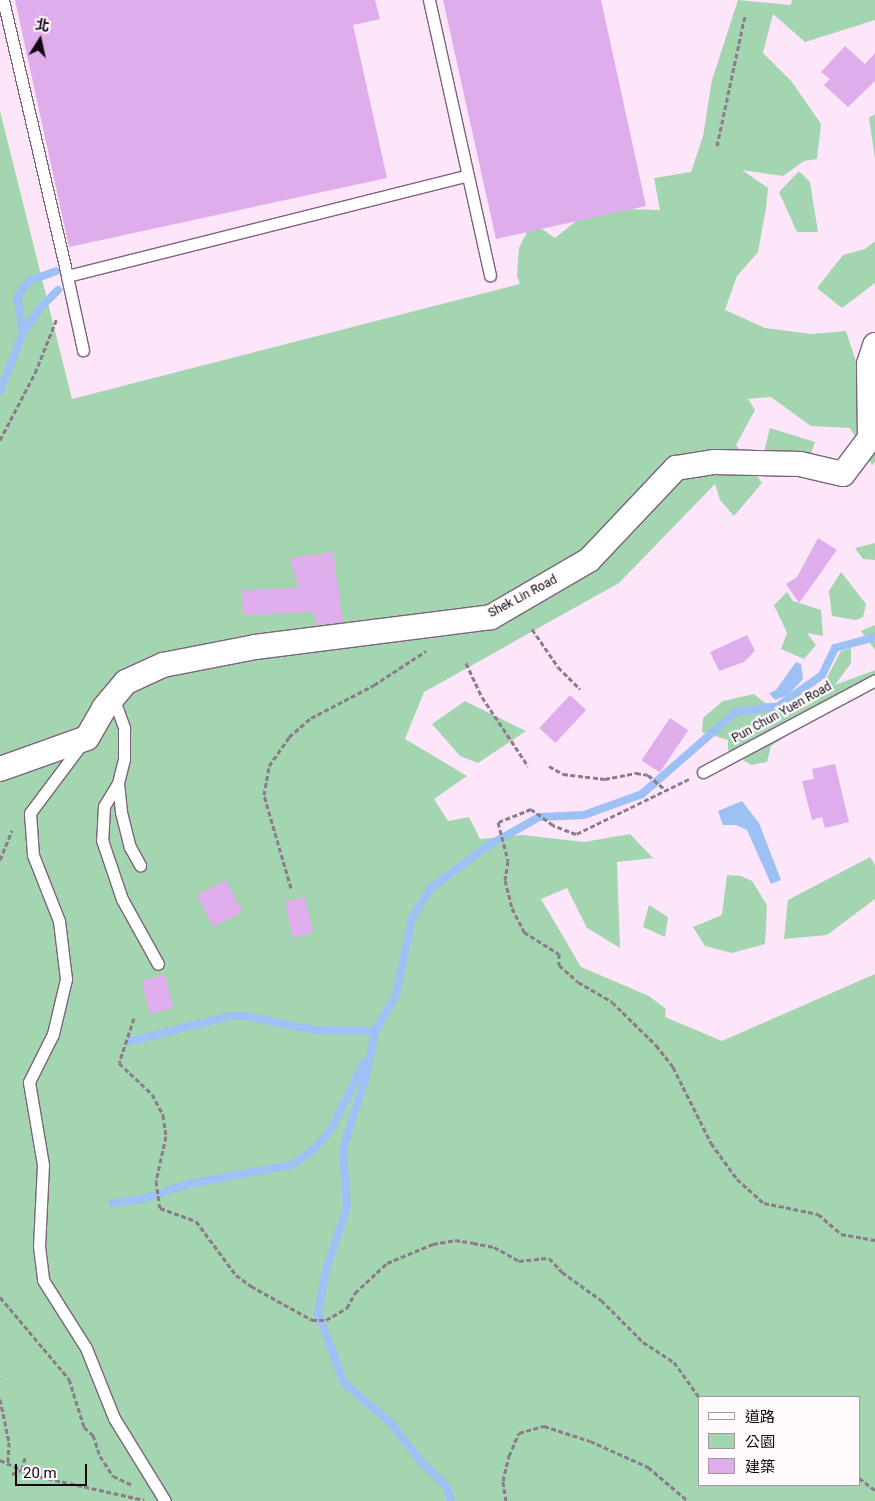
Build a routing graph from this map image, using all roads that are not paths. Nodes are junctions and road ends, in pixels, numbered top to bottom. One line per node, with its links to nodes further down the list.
1 (3, 0): 5 (lane)
2 (429, 0): 3 (lane)
3 (466, 176): 4 (lane); 5 (lane)
4 (490, 275)
5 (68, 282): 7 (lane)
6 (875, 344): 9 (street, Shek Lin Road)
7 (83, 350)
8 (875, 680): 12 (lane, Pun Chun Yuen Road)
9 (113, 697): 10 (street, Shek Lin Road); 13 (lane)
10 (87, 738): 11 (street); 16 (lane)
11 (0, 769)
12 (703, 772)
13 (118, 783): 14 (lane); 15 (lane)
14 (140, 865)
15 (158, 964)
16 (165, 1501)

